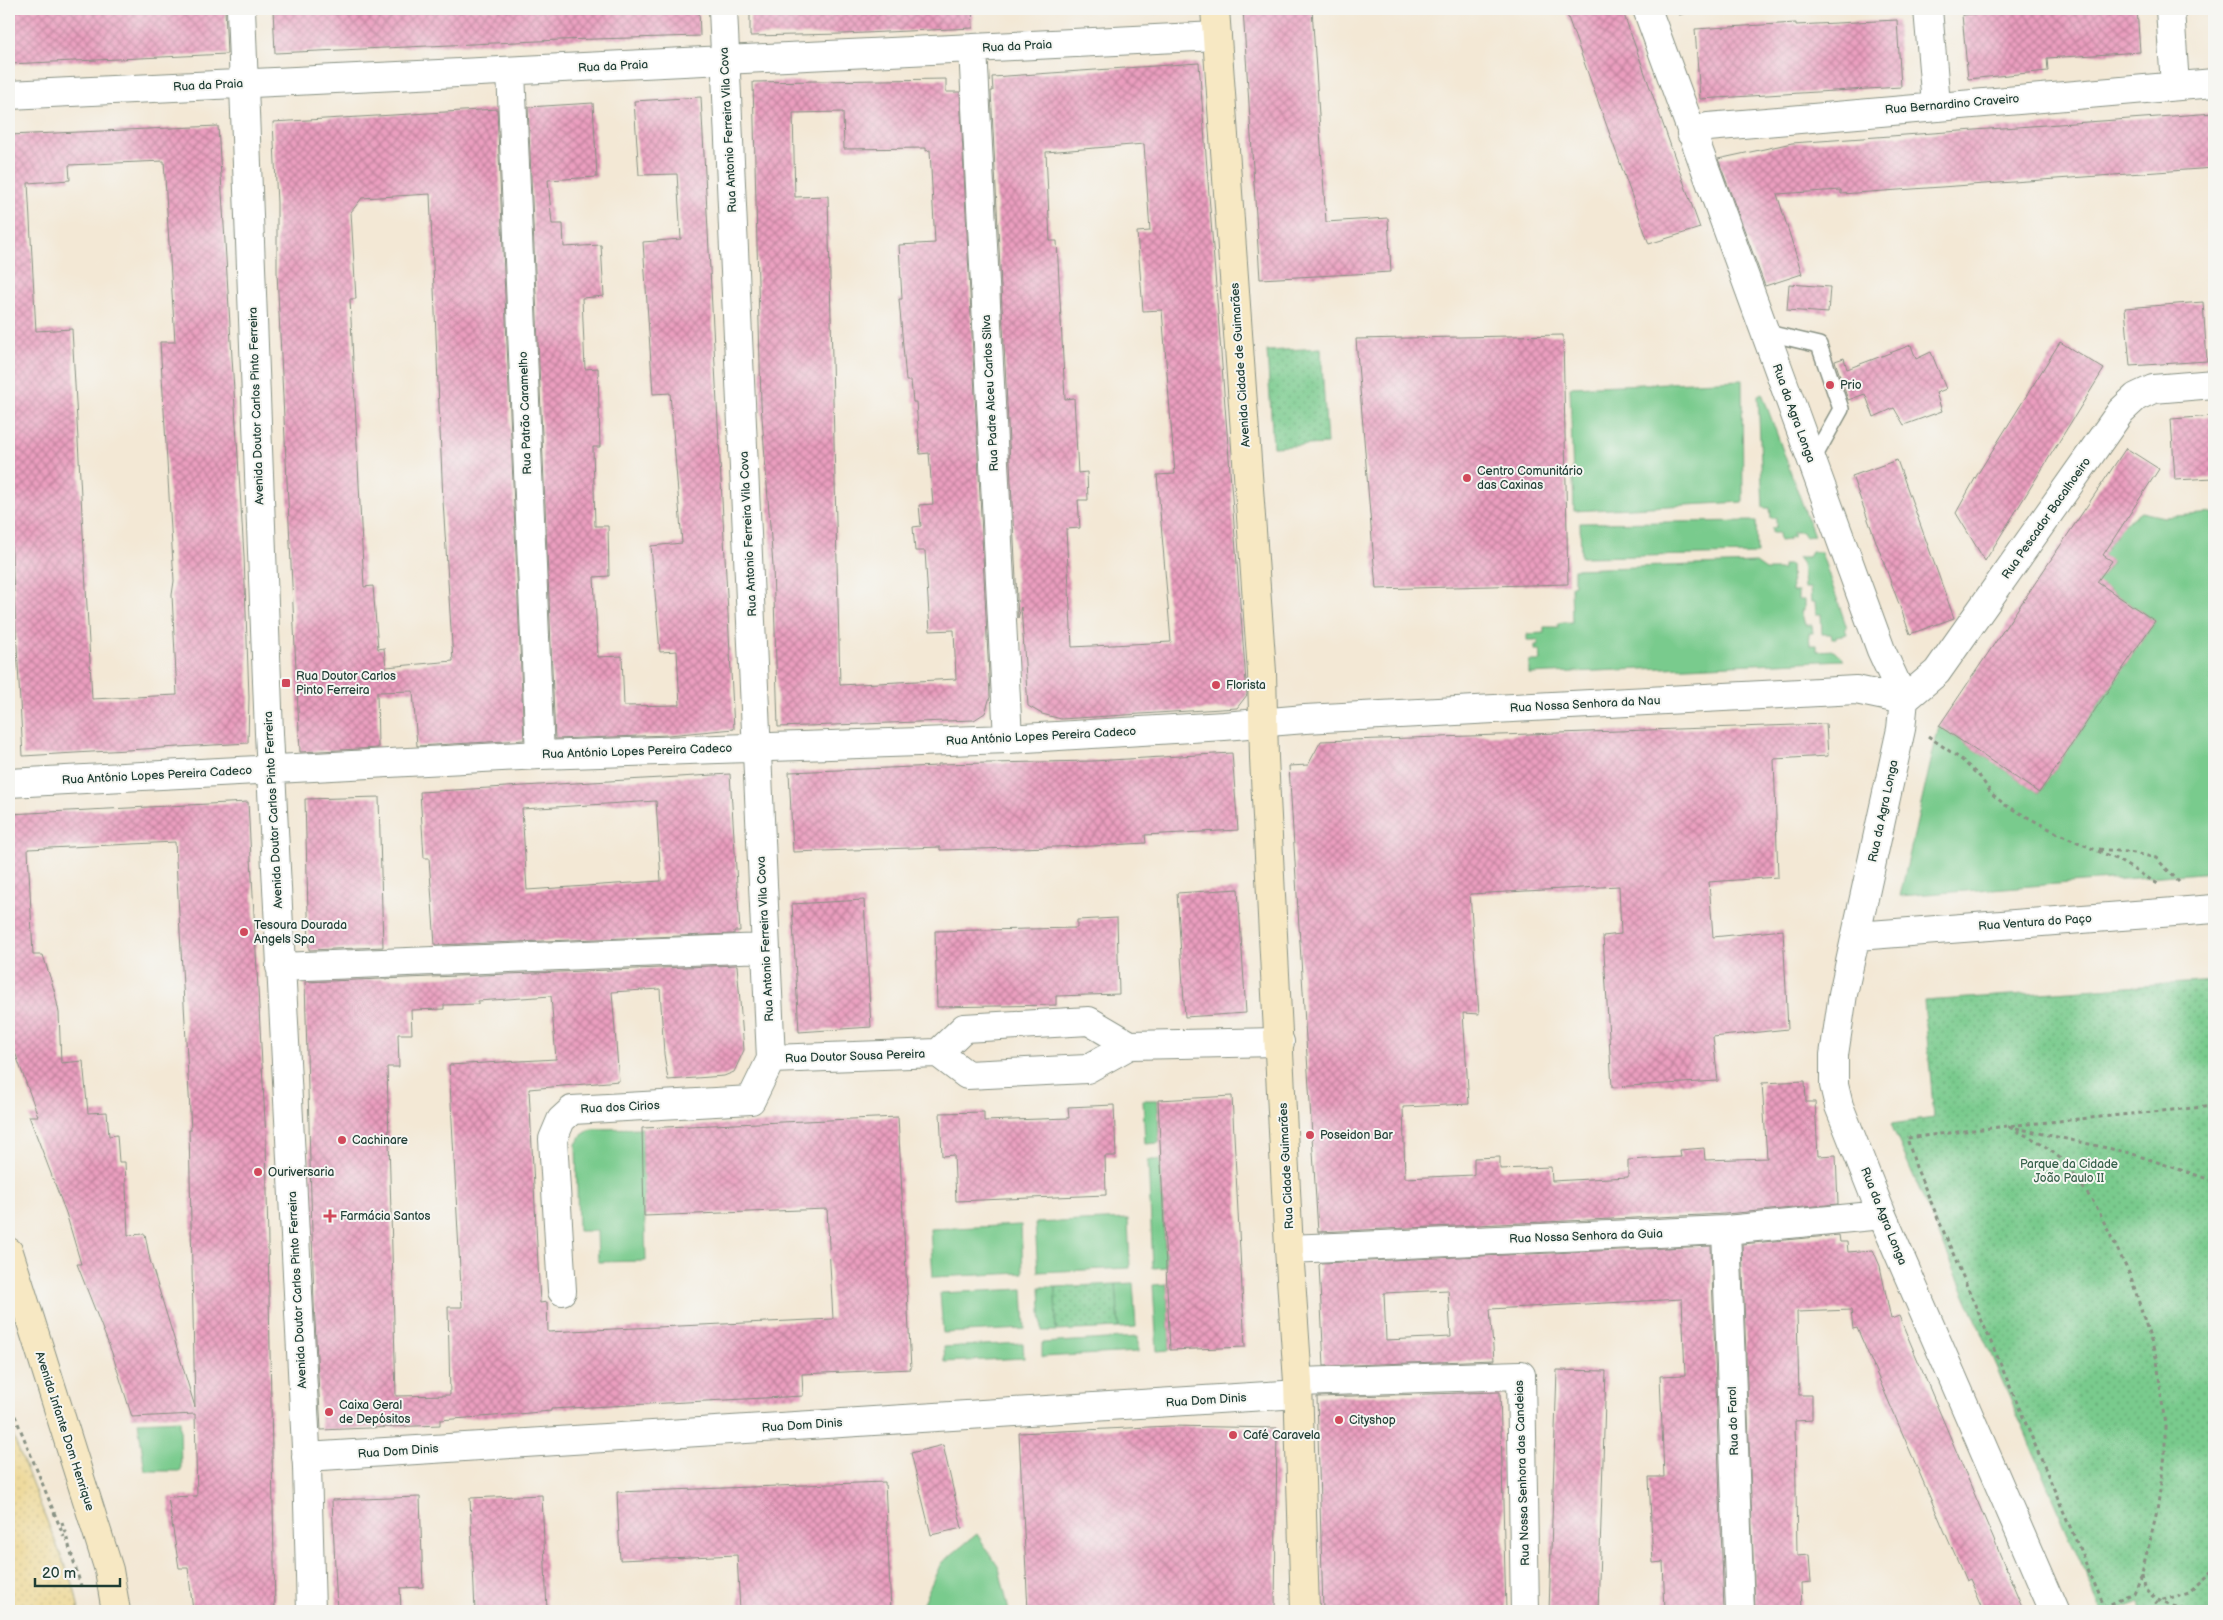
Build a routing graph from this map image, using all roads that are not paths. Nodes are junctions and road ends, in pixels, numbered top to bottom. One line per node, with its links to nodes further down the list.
1 (241, 9): 12 (street, Avenida Doutor Carlos Pinto Ferreira)
2 (723, 9): 9 (street, Rua Antonio Ferreira Vila Cova)
3 (1215, 9): 7 (street, Avenida Cidade de Guimarães)
4 (1648, 9): 16 (street, Rua da Agra Longa)
5 (1928, 9): 15 (street)
6 (2170, 9): 13 (street)
7 (1217, 36): 8 (street, Rua da Praia); 21 (street, Avenida Cidade de Guimarães)
8 (973, 48): 9 (street, Rua da Praia); 22 (street, Rua Padre Alceu Carlos Silva)
9 (725, 60): 10 (street, Rua da Praia); 23 (street, Rua Antonio Ferreira Vila Cova)
10 (511, 71): 12 (street, Rua da Praia); 24 (street, Rua Patrão Caramelho)
11 (2214, 83): 13 (street, Rua Bernardino Craveiro)
12 (244, 84): 14 (street, Rua da Praia); 25 (street, Avenida Doutor Carlos Pinto Ferreira)
13 (2175, 86): 15 (street, Rua Bernardino Craveiro)
14 (9, 95)
15 (1936, 106): 16 (street, Rua Bernardino Craveiro)
16 (1691, 133): 17 (street, Rua da Agra Longa)
17 (1764, 332): 19 (street, Rua da Agra Longa); 19 (lane)
18 (2214, 384): 20 (street, Rua Pescador Bacalhoeiro)
19 (1812, 461): 20 (street, Rua da Agra Longa)
20 (1904, 700): 21 (street, Rua Nossa Senhora da Nau); 28 (street, Rua da Agra Longa)
21 (1265, 722): 22 (street, Rua António Lopes Pereira Cadeco); 31 (street, Rua Cidade Guimarães)
22 (1008, 739): 23 (street, Rua António Lopes Pereira Cadeco)
23 (758, 747): 24 (street, Rua António Lopes Pereira Cadeco); 29 (street, Rua Antonio Ferreira Vila Cova)
24 (540, 755): 25 (street, Rua António Lopes Pereira Cadeco)
25 (271, 769): 26 (street, Rua António Lopes Pereira Cadeco); 30 (street, Avenida Doutor Carlos Pinto Ferreira)
26 (9, 784)
27 (2214, 909): 28 (street, Rua Ventura do Paço)
28 (1857, 936): 35 (street, Rua da Agra Longa)
29 (765, 948): 30 (street); 34 (street, Rua Antonio Ferreira Vila Cova)
30 (280, 967): 41 (street, Avenida Doutor Carlos Pinto Ferreira)
31 (1280, 1042): 32 (street, Rua Doutor Sousa Pereira); 37 (street, Rua Cidade Guimarães)
32 (1130, 1045): 33 (street, Rua Doutor Sousa Pereira); 33 (street, Rua Doutor Sousa Pereira)
33 (938, 1053): 34 (street, Rua Doutor Sousa Pereira)
34 (771, 1060): 39 (street, Rua dos Cirios)
35 (1882, 1215): 36 (street, Rua Nossa Senhora da Guia); 47 (street, Rua da Agra Longa)
36 (1726, 1230): 37 (street, Rua Nossa Senhora da Guia); 46 (street, Rua do Farol)
37 (1289, 1249): 40 (street, Rua Cidade Guimarães)
38 (9, 1252): 42 (street, Avenida Infante Dom Henrique)
39 (562, 1291)
40 (1298, 1388): 41 (street, Rua Dom Dinis); 44 (street, Rua Cidade Guimarães); 45 (street, Rua Nossa Senhora das Candeias)
41 (306, 1457): 43 (street, Avenida Doutor Carlos Pinto Ferreira)
42 (116, 1611)
43 (311, 1611)
44 (1305, 1611)
45 (1526, 1611)
46 (1740, 1611)
47 (2054, 1611)

